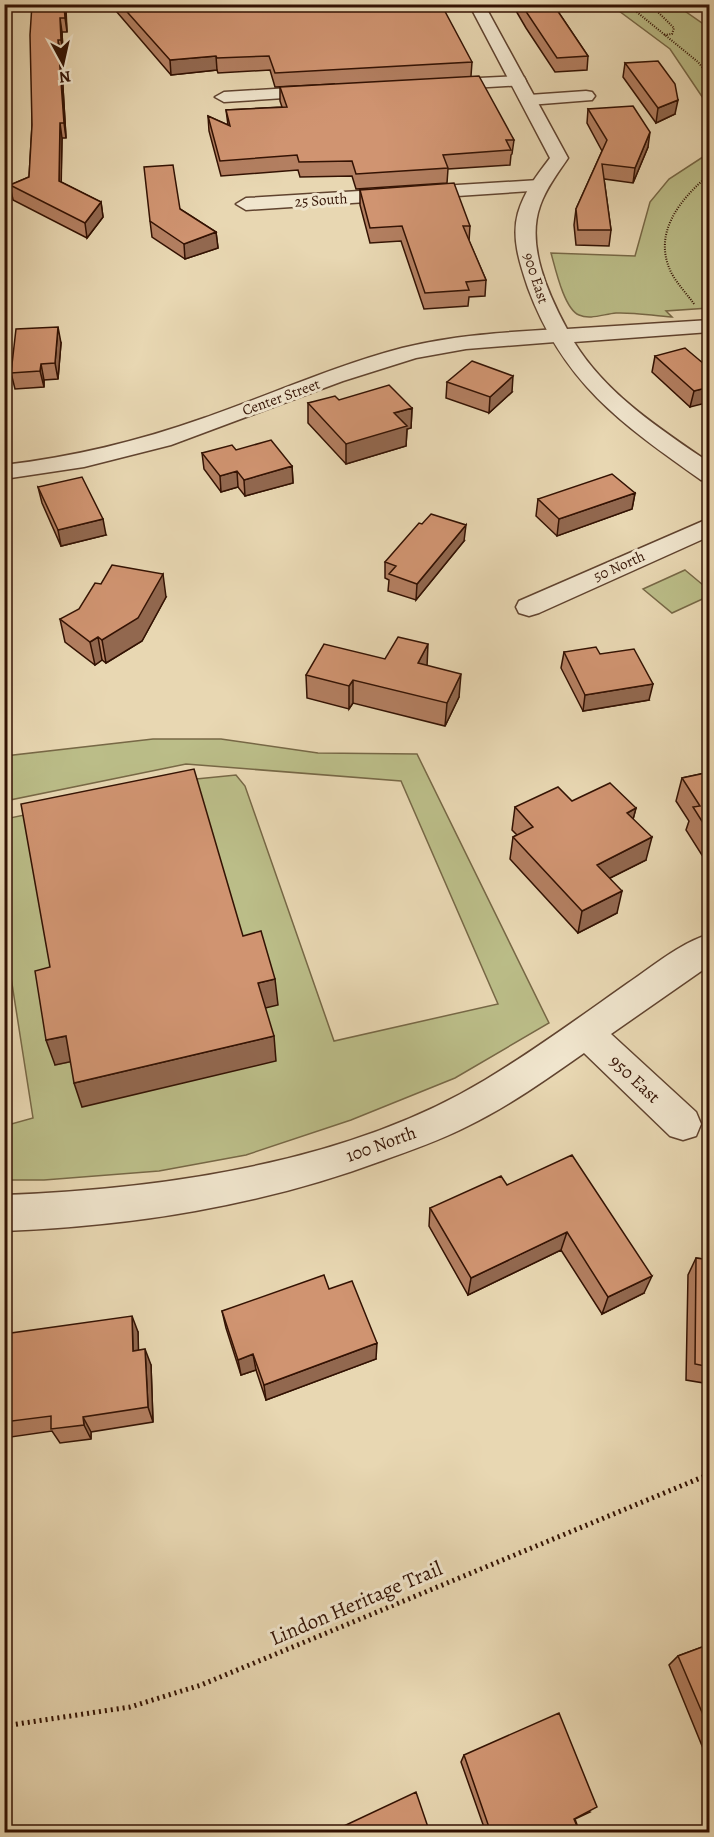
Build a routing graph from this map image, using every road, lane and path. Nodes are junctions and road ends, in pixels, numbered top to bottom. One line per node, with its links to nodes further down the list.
1 (476, 4): 6 (street, 900 East)
2 (627, 4): 4 (path)
3 (656, 4): 4 (path)
4 (663, 35): 5 (path)
5 (710, 77)
6 (518, 81): 7 (street); 11 (street, 900 East)
7 (415, 87)
8 (344, 90): 10 (street)
9 (586, 96): 11 (street)
10 (224, 97)
11 (529, 100): 13 (street, 900 East)
12 (710, 174): 15 (path)
13 (539, 186): 14 (street, 25 South); 16 (street, 900 East)
14 (246, 204)
15 (704, 318): 16 (street, Center Street)
16 (560, 336): 17 (street, Center Street); 18 (street, 900 East)
17 (4, 472)
18 (710, 475)
19 (710, 525): 20 (street, 50 North)
20 (529, 607)
21 (710, 947): 22 (street, 100 North)
22 (587, 1034): 23 (street, 950 East); 24 (street, 100 North)
23 (683, 1124)
24 (4, 1213)
25 (710, 1474): 26 (path, Lindon Heritage Trail)
26 (4, 1726)

